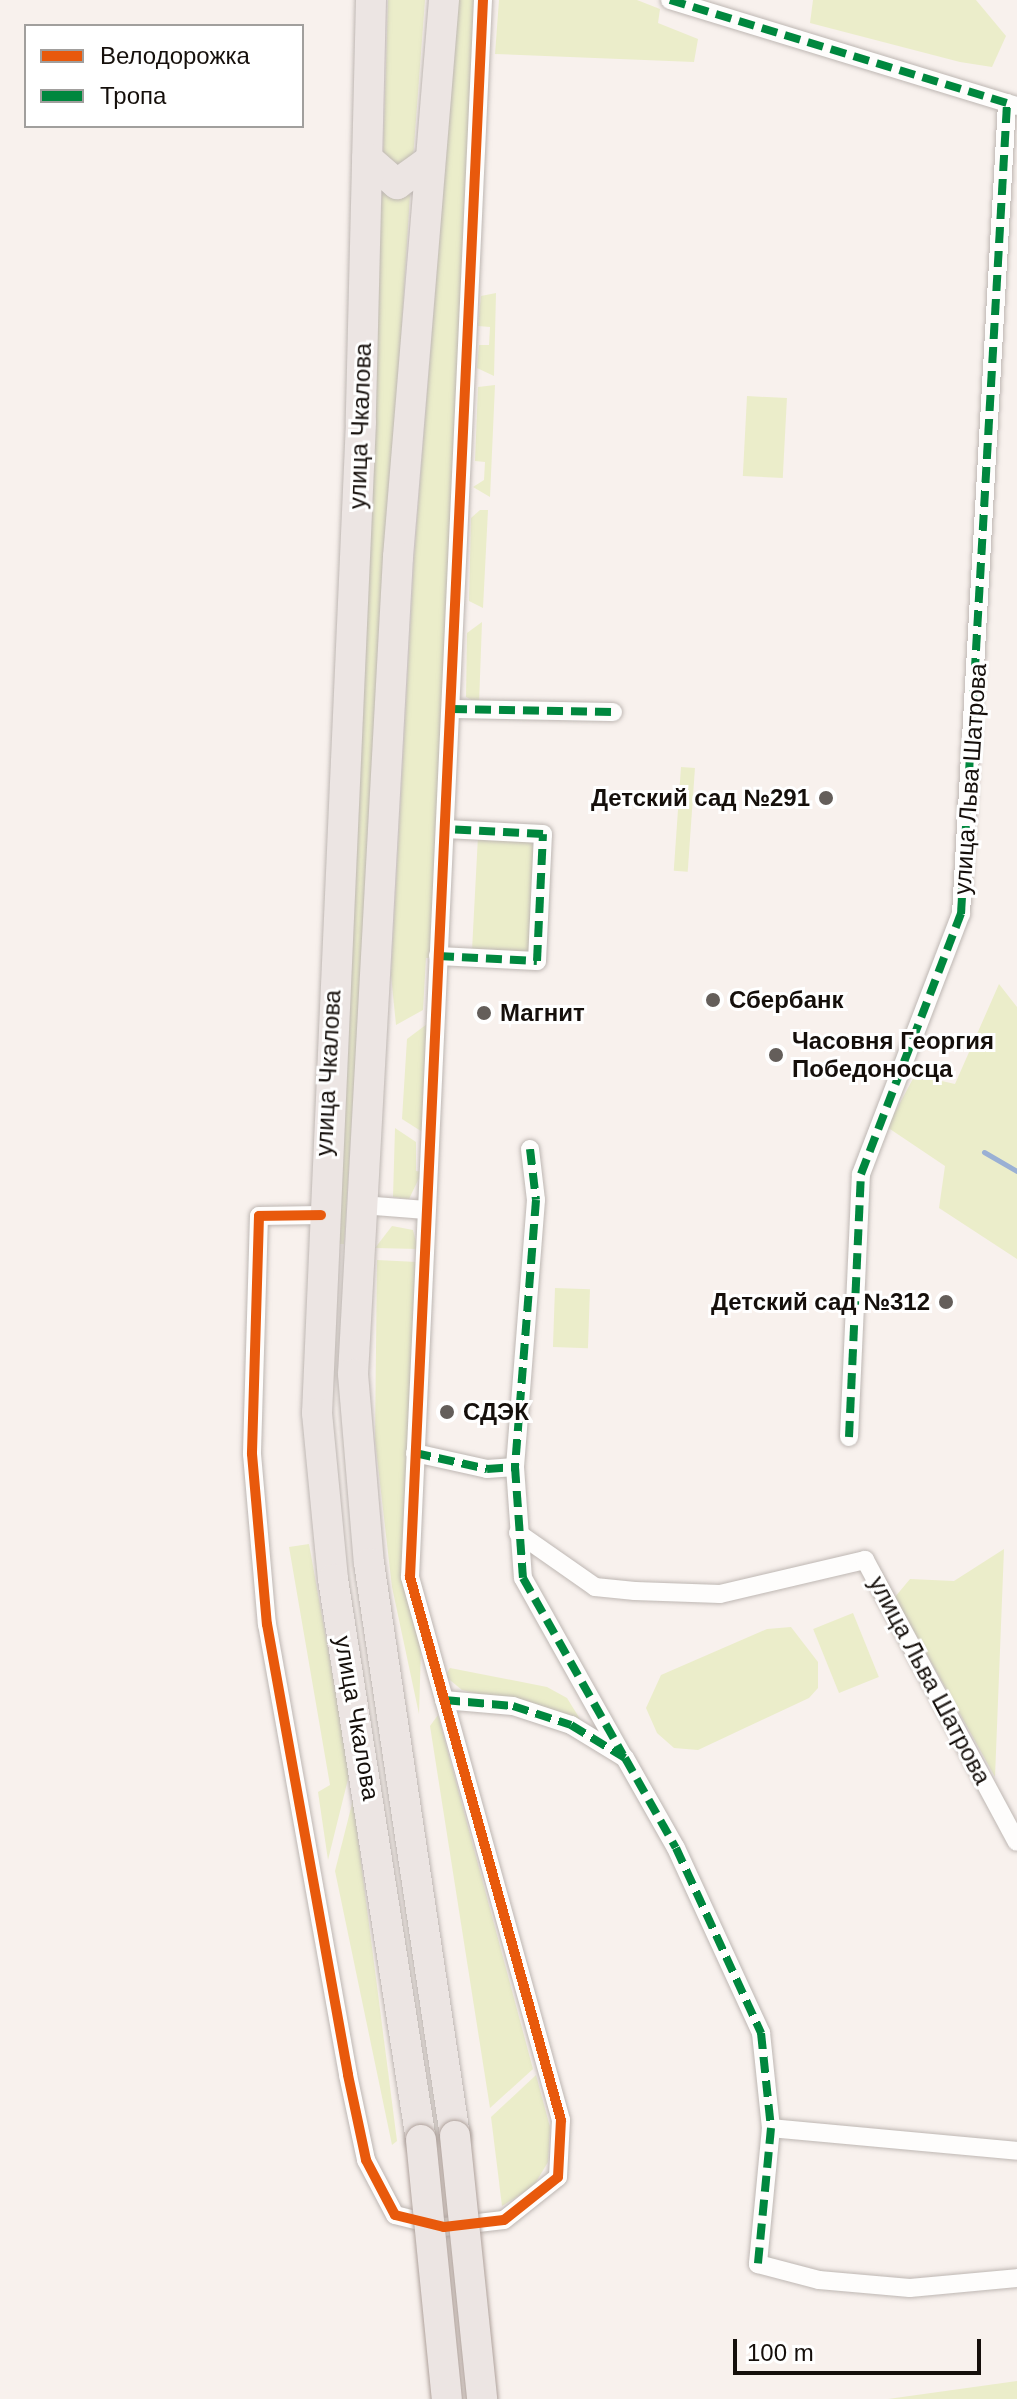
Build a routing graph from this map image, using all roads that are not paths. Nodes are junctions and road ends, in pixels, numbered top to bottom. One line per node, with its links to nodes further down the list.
1 (371, 0): 7 (main road, улица Чкалова)
2 (444, 0): 8 (main road, улица Чкалова)
3 (483, 0): 9 (street)
4 (670, 0): 5 (street)
5 (691, 4): 6 (street)
6 (1012, 105): 17 (street, улица Льва Шатрова)
7 (367, 158): 8 (main road); 16 (main road, улица Чкалова)
8 (429, 161): 14 (main road, улица Чкалова)
9 (451, 709): 10 (street); 11 (street)
10 (613, 712)
11 (445, 829): 12 (street); 12 (street)
12 (438, 956): 15 (street)
13 (530, 1149): 19 (street)
14 (362, 1205): 15 (street); 28 (main road, улица Чкалова, bridge)
15 (426, 1210): 18 (street)
16 (321, 1215): 21 (street); 27 (main road, улица Чкалова, bridge)
17 (849, 1437)
18 (415, 1453): 19 (street); 21 (street)
19 (515, 1467): 20 (street)
20 (518, 1533): 22 (street); 23 (street, улица Льва Шатрова)
21 (444, 1700): 22 (street)
22 (625, 1758): 24 (street)
23 (1017, 1842)
24 (771, 2128): 25 (street); 26 (street)
25 (1017, 2151)
26 (1017, 2278)
27 (447, 2399)
28 (482, 2399)

